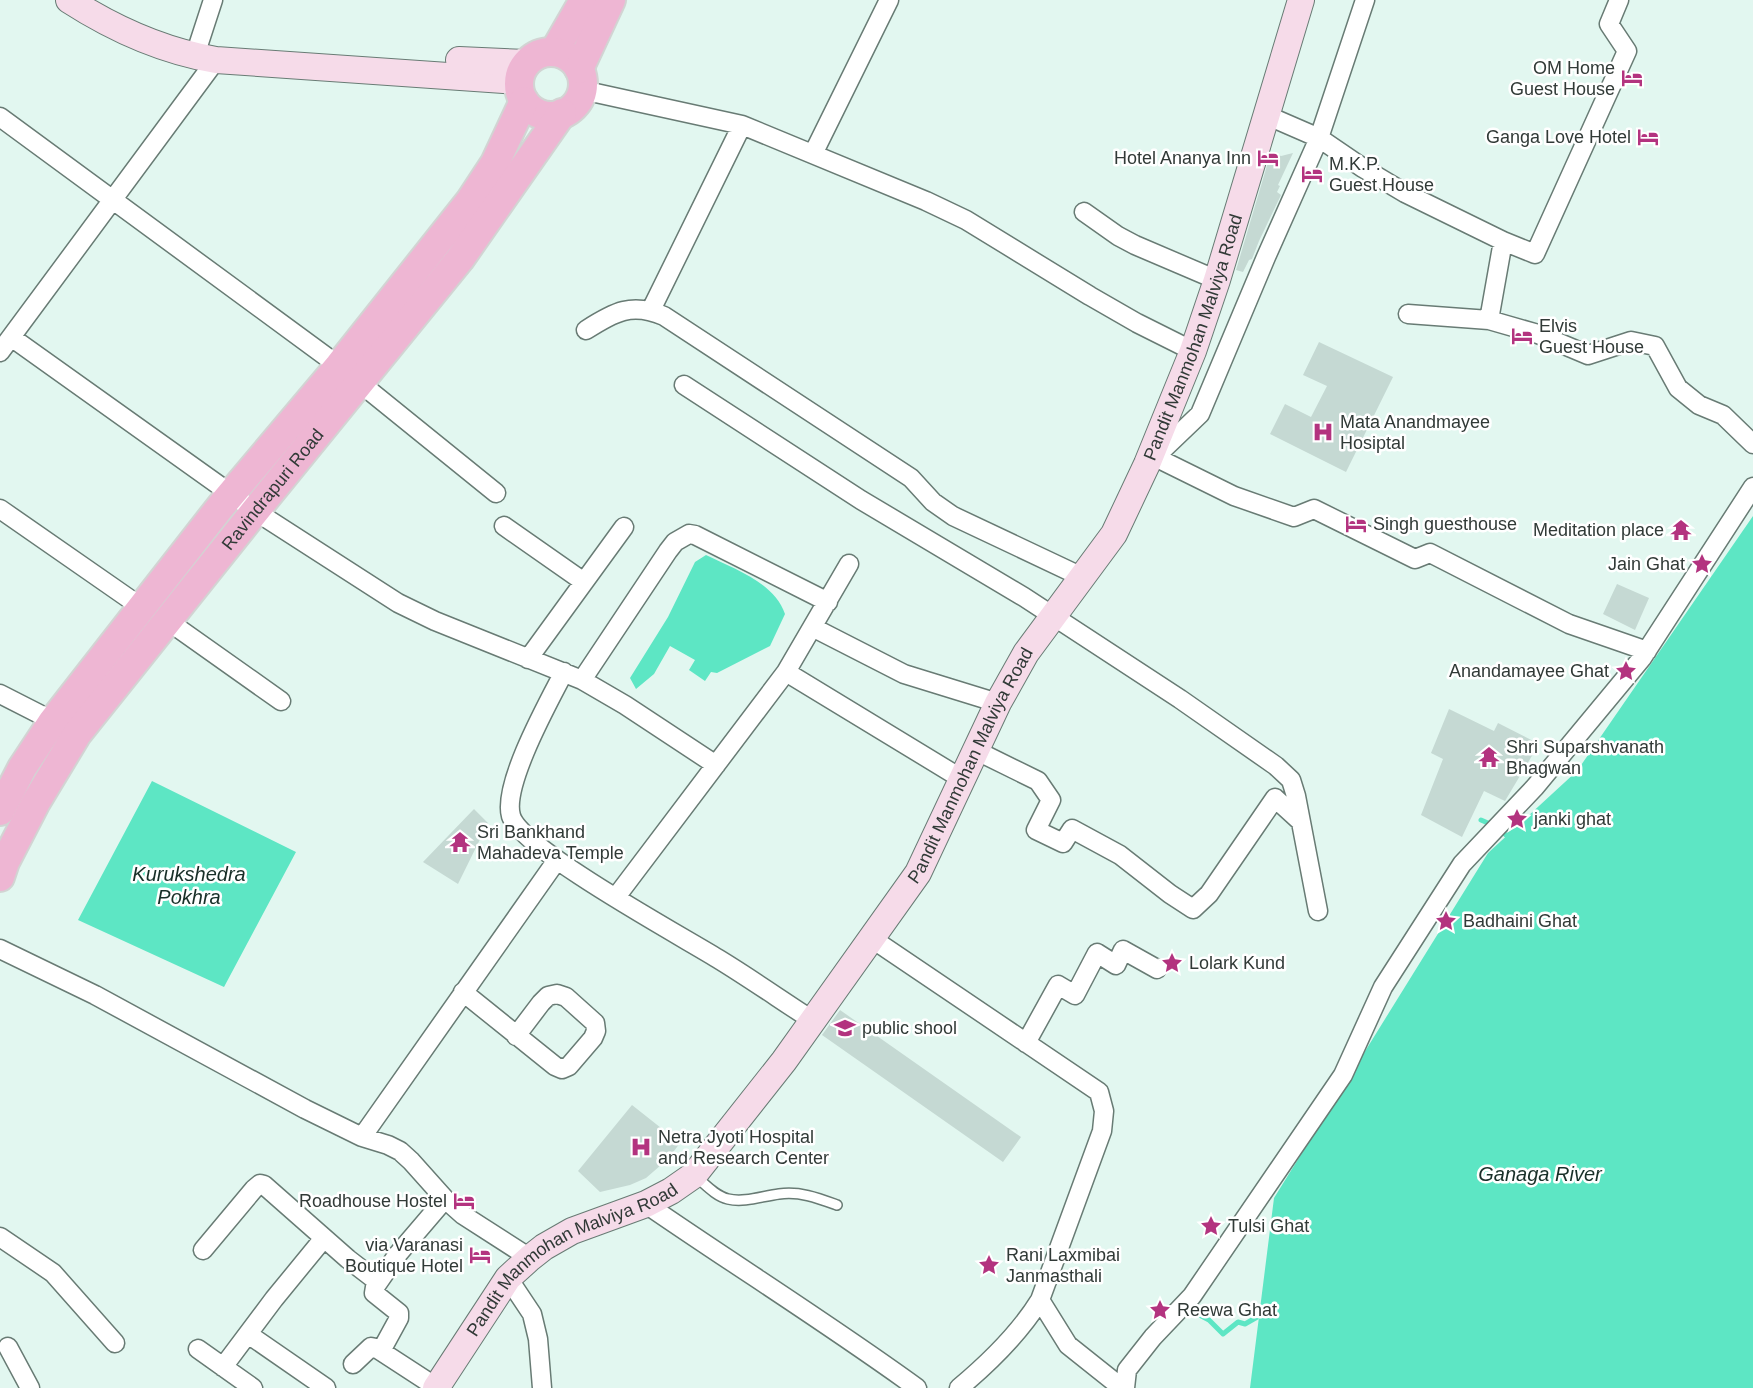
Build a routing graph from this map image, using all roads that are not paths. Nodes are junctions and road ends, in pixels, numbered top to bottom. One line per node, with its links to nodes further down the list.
1 (69, 0): 10 (street)
2 (103, 0): 10 (street)
3 (213, 0): 10 (street)
4 (584, 0): 11 (main road)
5 (611, 0): 12 (main road)
6 (1300, 0): 15 (street, Pandit Manmohan Malviya Road)
7 (1365, 0): 18 (street)
8 (1620, 0): 22 (street)
9 (898, 1): 19 (street)
10 (207, 51): 13 (street); 20 (street)
11 (554, 52): 12 (main road); 13 (main road)
12 (580, 79): 14 (main road); 17 (street)
13 (523, 81): 14 (main road); 30 (main road, Ravindrapuri Road)
14 (562, 113): 30 (main road, Ravindrapuri Road)
15 (1266, 115): 18 (street); 23 (street, Pandit Manmohan Malviya Road)
16 (0, 117): 20 (street)
17 (742, 125): 19 (street); 24 (street)
18 (1319, 138): 22 (street); 33 (street)
19 (813, 154): 29 (street)
20 (112, 198): 28 (street); 30 (street)
21 (1084, 212): 23 (street)
22 (1503, 241): 26 (street)
23 (1217, 280): 29 (street, Pandit Manmohan Malviya Road)
24 (651, 310): 27 (street); 42 (street)
25 (1408, 314): 26 (street)
26 (1489, 320): 32 (street)
27 (586, 330)
28 (5, 344): 35 (street)
29 (1193, 351): 33 (street, Pandit Manmohan Malviya Road)
30 (349, 374): 35 (main road, Ravindrapuri Road); 36 (street); 38 (main road, Ravindrapuri Road)
31 (684, 385): 46 (street)
32 (1753, 444)
33 (1151, 460): 42 (street, Pandit Manmohan Malviya Road); 49 (street)
34 (1753, 487): 49 (street)
35 (232, 493): 38 (street); 45 (main road, Ravindrapuri Road)
36 (496, 493)
37 (0, 509): 45 (street)
38 (255, 511): 47 (main road, Ravindrapuri Road); 50 (street)
39 (504, 526): 43 (street)
40 (624, 527): 43 (street)
41 (849, 564): 44 (street)
42 (1082, 577): 46 (street, Pandit Manmohan Malviya Road)
43 (584, 582): 50 (street)
44 (828, 602): 48 (street); 53 (street)
45 (141, 607): 57 (main road, Ravindrapuri Road)
46 (1054, 616): 56 (street, Pandit Manmohan Malviya Road); 62 (street)
47 (168, 621): 55 (street); 64 (main road, Ravindrapuri Road)
48 (814, 628): 52 (street); 56 (street)
49 (1647, 651): 100 (street)
50 (528, 659): 51 (street)
51 (564, 672): 53 (street); 63 (street)
52 (786, 672): 59 (street); 60 (street)
53 (582, 680): 59 (street)
54 (0, 694): 57 (street)
55 (281, 701)
56 (998, 703): 58 (street, Pandit Manmohan Malviya Road)
57 (53, 721): 61 (main road, Ravindrapuri Road)
58 (975, 750): 60 (street, Pandit Manmohan Malviya Road); 62 (street)
59 (716, 765): 65 (street)
60 (962, 779): 67 (street, Pandit Manmohan Malviya Road)
61 (0, 811)
62 (1300, 821): 66 (street)
63 (557, 860): 65 (street); 70 (street)
64 (0, 877)
65 (616, 897): 71 (street)
66 (1318, 911)
67 (871, 938): 71 (street, Pandit Manmohan Malviya Road); 73 (street)
68 (0, 950): 74 (street)
69 (1157, 969): 73 (street)
70 (463, 992): 72 (street); 74 (street)
71 (812, 1020): 75 (street, Pandit Manmohan Malviya Road)
72 (516, 1036)
73 (1026, 1043): 85 (street)
74 (362, 1137): 76 (street)
75 (694, 1175): 77 (street, Pandit Manmohan Malviya Road); 78 (lane)
76 (445, 1200): 82 (street); 84 (street)
77 (646, 1204): 82 (street, Pandit Manmohan Malviya Road); 98 (street)
78 (837, 1205)
79 (0, 1237): 87 (street)
80 (324, 1238): 81 (street); 84 (street); 86 (street)
81 (203, 1250)
82 (530, 1258): 83 (street, Pandit Manmohan Malviya Road)
83 (508, 1278): 96 (street, Pandit Manmohan Malviya Road); 97 (street)
84 (378, 1282): 90 (street)
85 (1040, 1300): 99 (street); 100 (street)
86 (248, 1334): 92 (street); 95 (street)
87 (115, 1343)
88 (8, 1347): 93 (street)
89 (198, 1349): 92 (street)
90 (381, 1350): 91 (street); 96 (street)
91 (353, 1364)
92 (223, 1367): 94 (street)
93 (30, 1388)
94 (253, 1388)
95 (326, 1388)
96 (436, 1388)
97 (542, 1388)
98 (917, 1388)
99 (959, 1388)
100 (1124, 1388)

